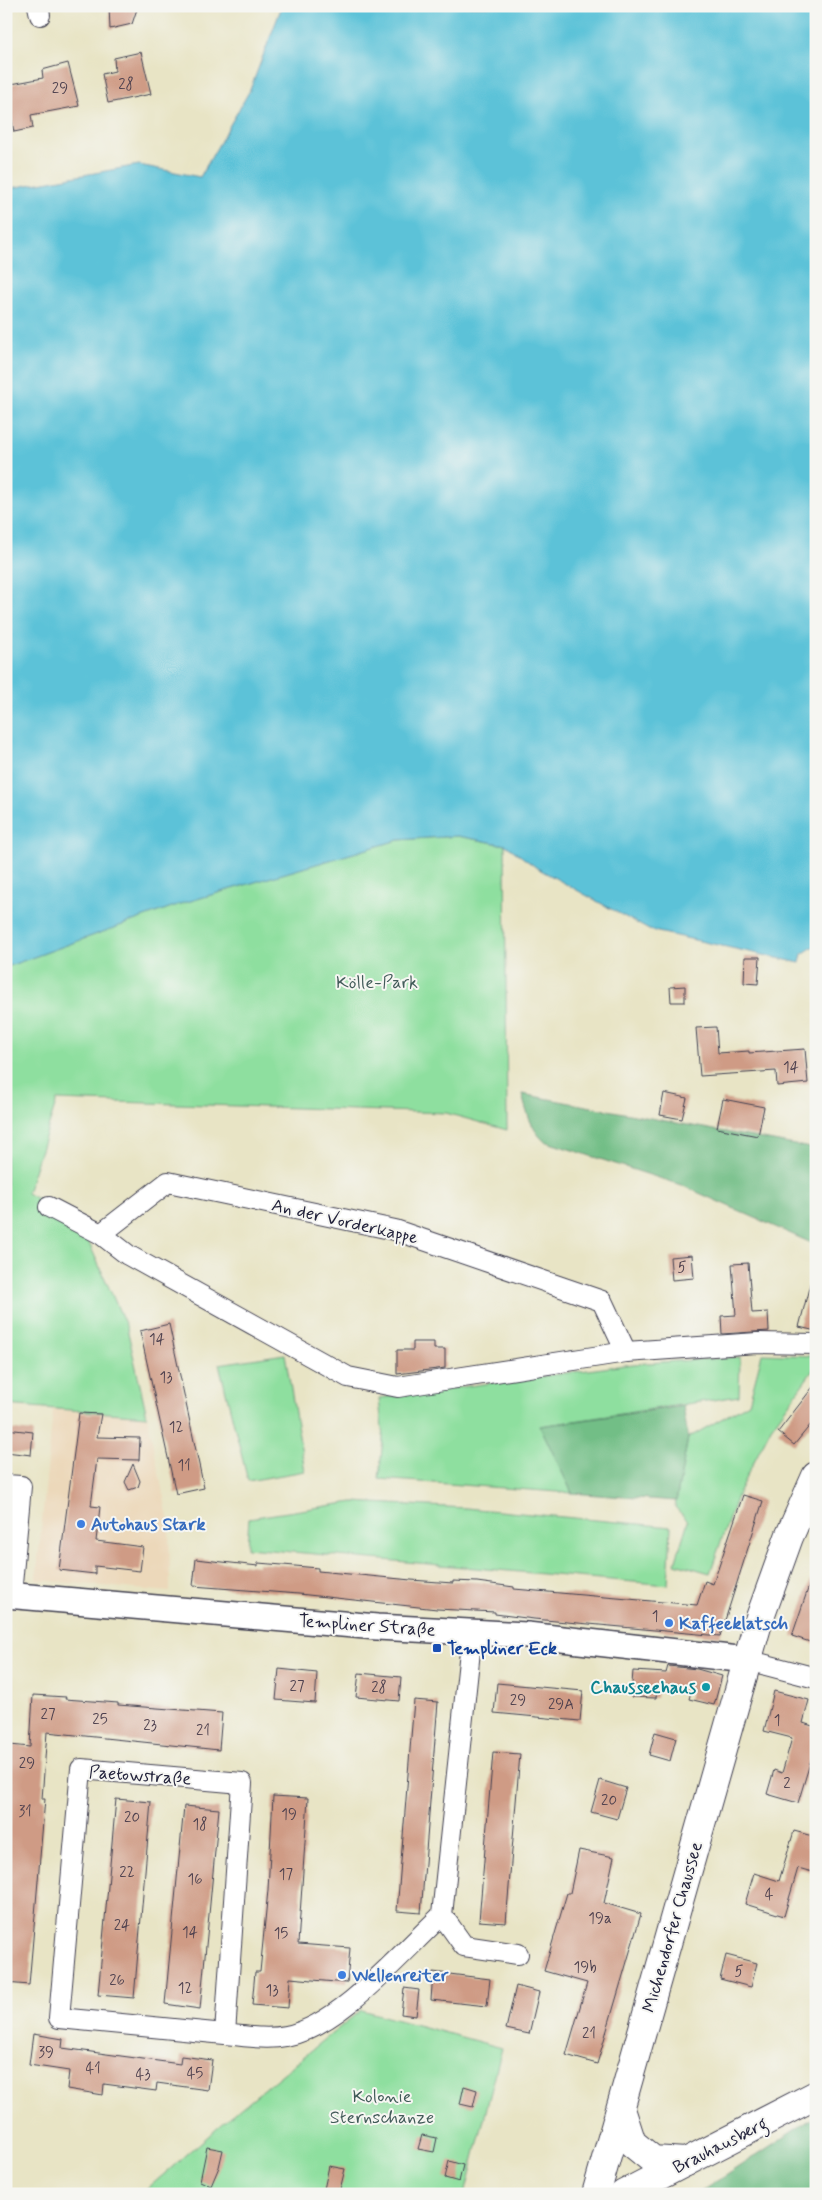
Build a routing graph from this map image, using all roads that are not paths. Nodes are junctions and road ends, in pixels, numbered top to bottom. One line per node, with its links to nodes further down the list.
1 (49, 1207): 2 (street)
2 (101, 1234): 4 (street); 4 (street, An der Vorderkappe)
3 (816, 1344): 4 (street)
4 (626, 1352)
5 (816, 1476): 9 (main road, Michendorfer Chaussee)
6 (6, 1485): 7 (street)
7 (8, 1595): 8 (street, Templiner Straße)
8 (472, 1632): 9 (street, Templiner Straße); 11 (street)
9 (747, 1660): 10 (street, Templiner Straße); 15 (main road, Michendorfer Chaussee)
10 (816, 1678)
11 (442, 1915): 12 (street); 13 (street, Paetowstraße)
12 (518, 1954)
13 (225, 2034): 13 (street, Paetowstraße)
14 (816, 2095): 16 (main road, Brauhausberg)
15 (621, 2109): 16 (main road); 17 (main road, Michendorfer Chaussee)
16 (686, 2162): 18 (main road, Brauhausberg)
17 (596, 2194)
18 (624, 2194)

